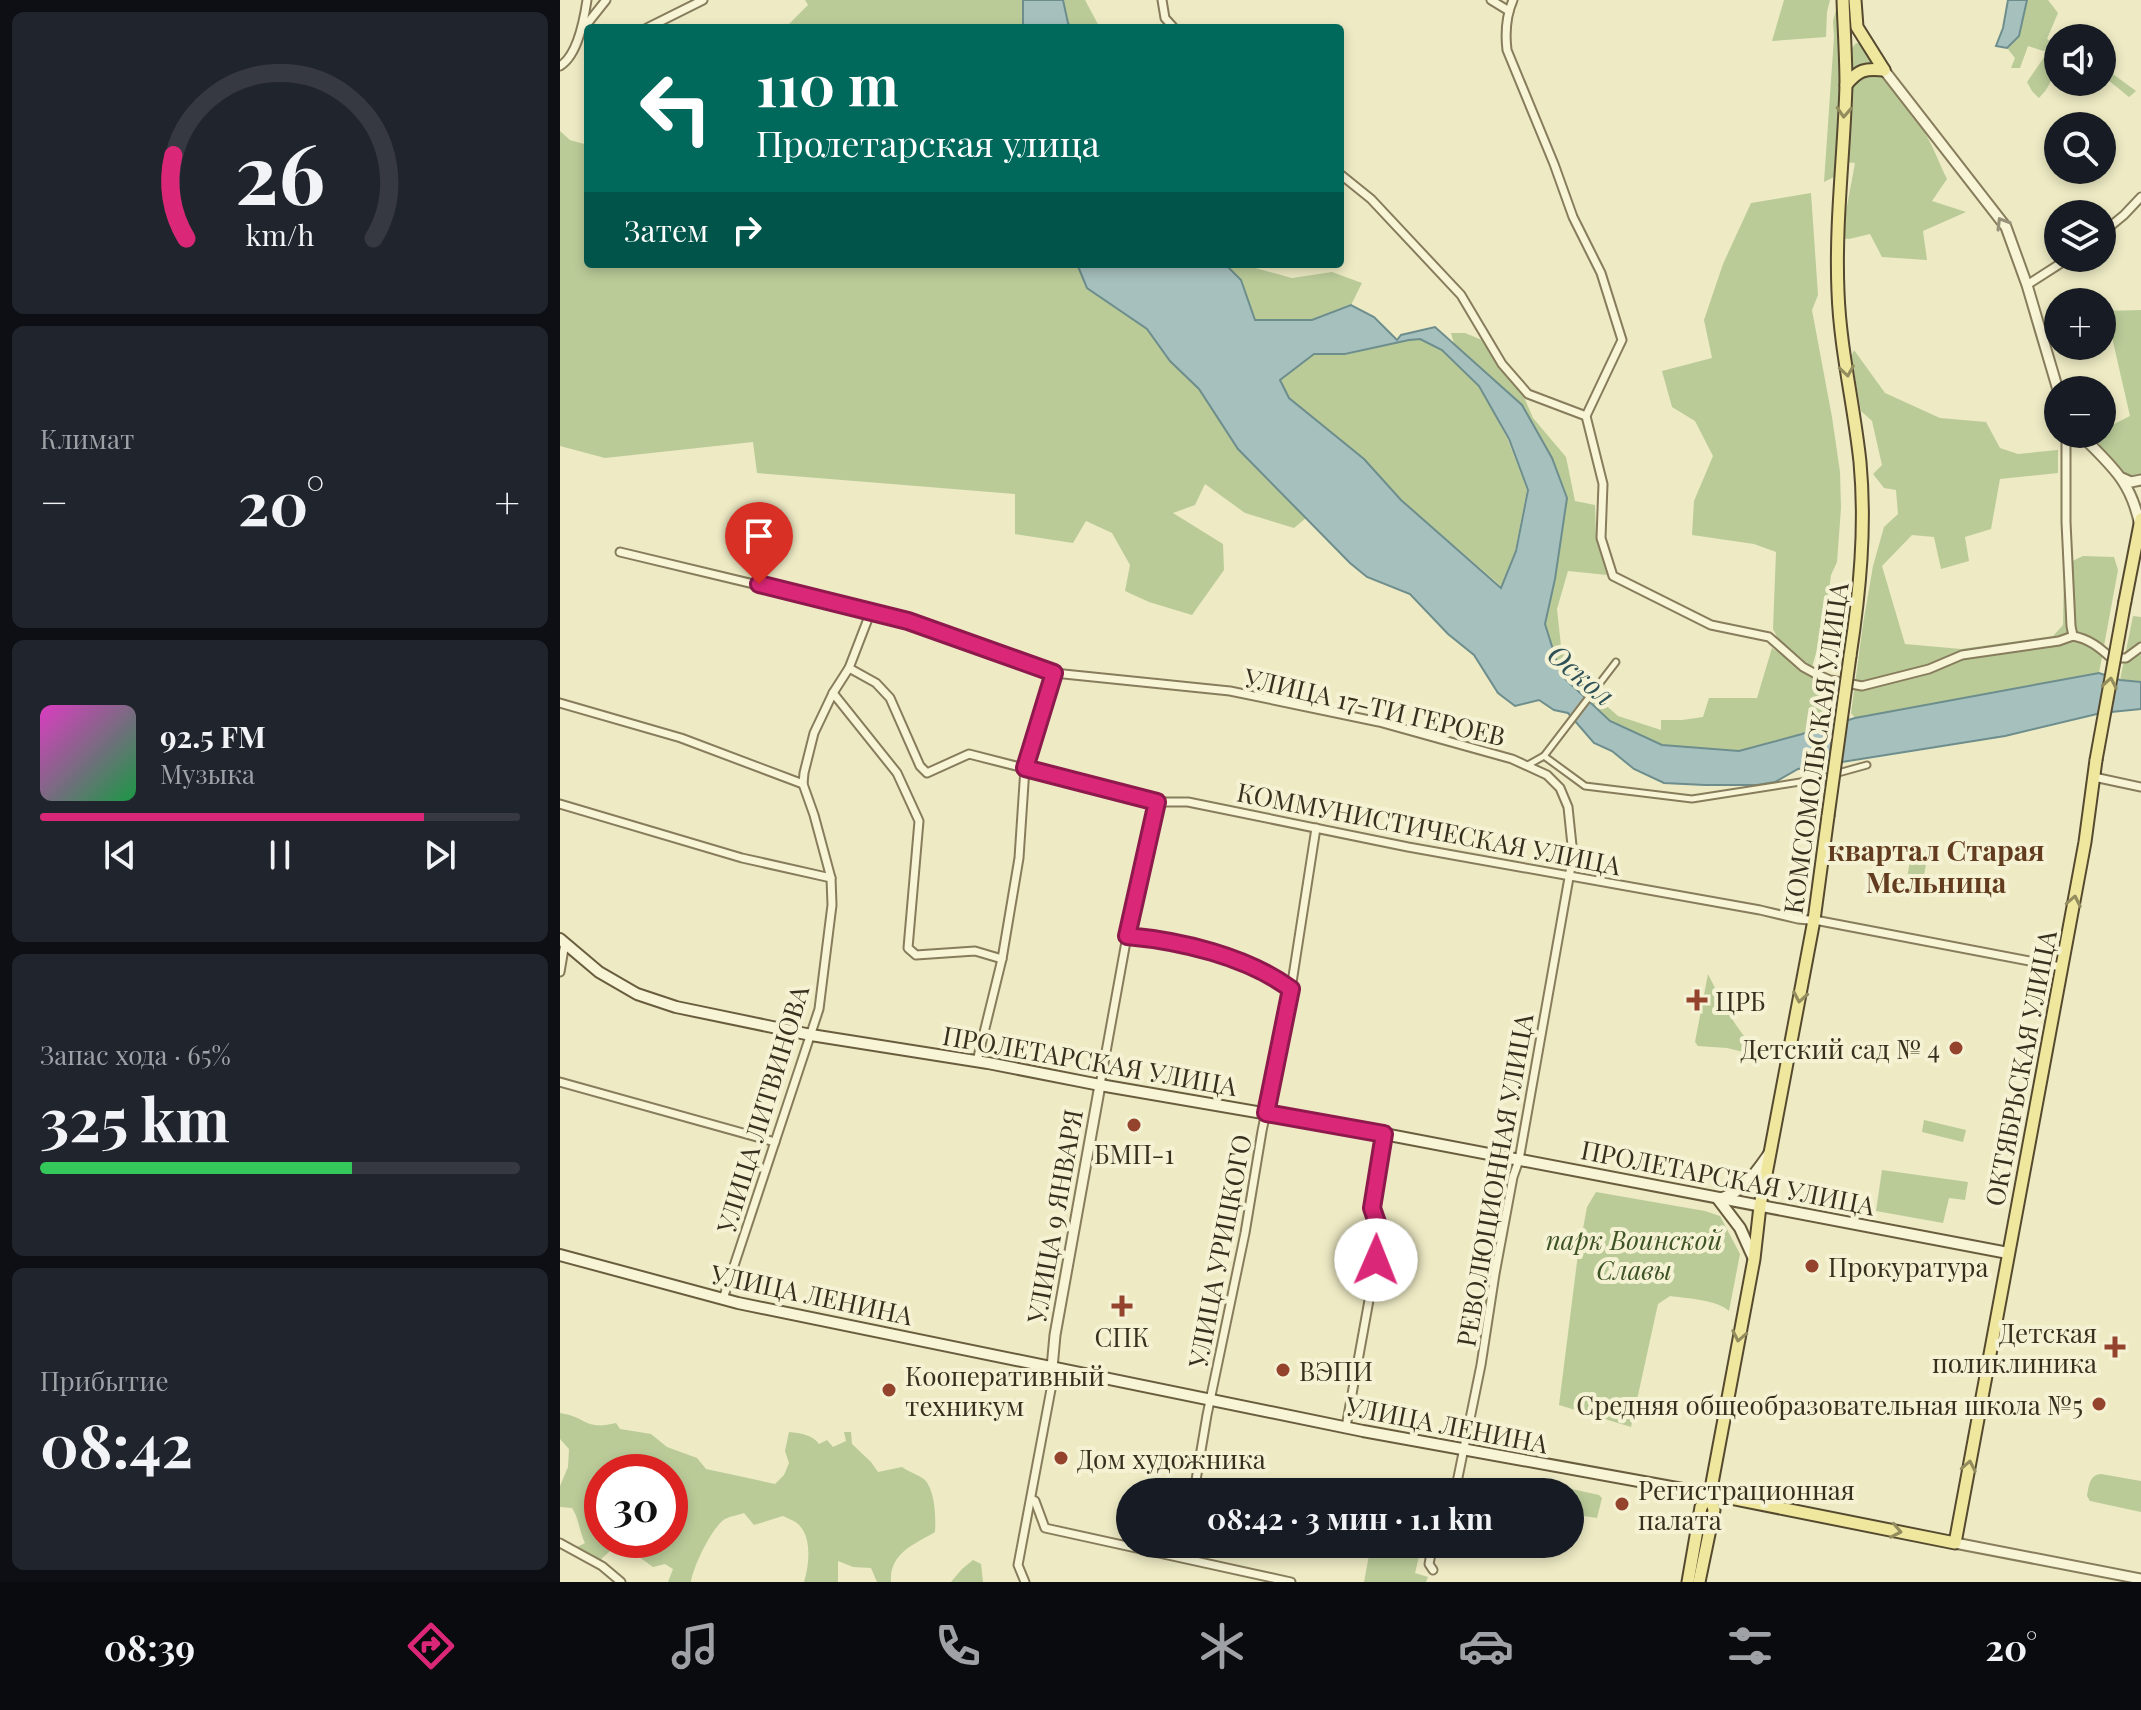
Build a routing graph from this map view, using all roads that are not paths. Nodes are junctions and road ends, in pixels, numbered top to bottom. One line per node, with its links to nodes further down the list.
1 (587, 0): 10 (street)
2 (606, 0): 11 (street)
3 (703, 0): 12 (street)
4 (1162, 0): 13 (street)
5 (1491, 0): 9 (street)
6 (1513, 0): 9 (street)
7 (1855, 0): 16 (main road)
8 (1843, 2): 17 (main road, КОМСОМОЛЬСКАЯ УЛИЦА)
9 (1509, 11): 24 (street)
10 (585, 24)
11 (589, 24)
12 (655, 24)
13 (1170, 24)
14 (584, 32): 15 (street)
15 (560, 66)
16 (1884, 70): 17 (main road); 22 (street, one-way to 16)
17 (1846, 85): 51 (main road, КОМСОМОЛЬСКАЯ УЛИЦА, one-way to 51, bridge)
18 (1344, 177): 24 (street)
19 (2141, 197): 20 (street)
20 (2116, 222)
21 (2051, 272): 22 (street)
22 (2028, 290): 23 (street)
23 (2054, 376)
24 (1586, 416): 32 (street)
25 (2066, 448): 32 (street)
26 (2093, 448): 27 (street)
27 (2122, 478): 28 (street); 29 (street)
28 (2141, 480)
29 (2140, 522): 43 (main road, ОКТЯБРЬСКАЯ УЛИЦА, one-way to 29, bridge)
30 (620, 552): 31 (street, УЛИЦА 17-ТИ ГЕРОЕВ)
31 (871, 611): 35 (street); 36 (street, УЛИЦА 17-ТИ ГЕРОЕВ)
32 (2073, 636): 33 (street)
33 (2141, 647)
34 (1616, 662): 39 (street)
35 (849, 668): 37 (street); 42 (street, КОММУНИСТИЧЕСКАЯ УЛИЦА)
36 (1054, 673): 40 (street, УЛИЦА 17-ТИ ГЕРОЕВ); 42 (street)
37 (833, 693): 44 (street); 54 (street)
38 (560, 703): 44 (street)
39 (1544, 756): 40 (street); 41 (street)
40 (1528, 765): 49 (street, УЛИЦА 17-ТИ ГЕРОЕВ)
41 (1867, 765)
42 (1025, 768): 46 (street, КОММУНИСТИЧЕСКАЯ УЛИЦА); 54 (street)
43 (2094, 777): 45 (street); 55 (main road, ОКТЯБРЬСКАЯ УЛИЦА, one-way to 43)
44 (803, 784): 50 (street, УЛИЦА ЛИТВИНОВА)
45 (2141, 787)
46 (1157, 802): 48 (street, КОММУНИСТИЧЕСКАЯ УЛИЦА); 52 (street, УЛИЦА 9 ЯНВАРЯ)
47 (560, 804): 50 (street)
48 (1316, 828): 49 (street, КОММУНИСТИЧЕСКАЯ УЛИЦА); 57 (street, УЛИЦА УРИЦКОГО)
49 (1569, 875): 51 (street, КОММУНИСТИЧЕСКАЯ УЛИЦА); 66 (street, РЕВОЛЮЦИОННАЯ УЛИЦА)
50 (831, 878): 58 (street, УЛИЦА ЛИТВИНОВА)
51 (1814, 920): 55 (street, КОММУНИСТИЧЕСКАЯ УЛИЦА); 65 (main road, КОМСОМОЛЬСКАЯ УЛИЦА, one-way to 65)
52 (1127, 936): 57 (street); 61 (street, УЛИЦА 9 ЯНВАРЯ)
53 (562, 941): 56 (street); 58 (main road, ПРОЛЕТАРСКАЯ УЛИЦА)
54 (1002, 959): 59 (street)
55 (2061, 967): 69 (main road, ОКТЯБРЬСКАЯ УЛИЦА)
56 (560, 972)
57 (1291, 989): 62 (street, УЛИЦА УРИЦКОГО)
58 (811, 1035): 59 (main road, ПРОЛЕТАРСКАЯ УЛИЦА); 64 (street, УЛИЦА ЛИТВИНОВА)
59 (977, 1061): 61 (main road, ПРОЛЕТАРСКАЯ УЛИЦА)
60 (560, 1082): 64 (street)
61 (1100, 1085): 62 (main road, ПРОЛЕТАРСКАЯ УЛИЦА); 73 (street, УЛИЦА 9 ЯНВАРЯ)
62 (1266, 1113): 63 (main road, ПРОЛЕТАРСКАЯ УЛИЦА); 74 (street, УЛИЦА УРИЦКОГО)
63 (1384, 1134): 66 (main road, ПРОЛЕТАРСКАЯ УЛИЦА); 75 (street)
64 (775, 1142): 72 (street, УЛИЦА ЛИТВИНОВА)
65 (1771, 1152): 67 (main road); 68 (main road, КОМСОМОЛЬСКАЯ УЛИЦА)
66 (1519, 1160): 67 (main road, ПРОЛЕТАРСКАЯ УЛИЦА); 76 (street, РЕВОЛЮЦИОННАЯ УЛИЦА)
67 (1718, 1199): 68 (main road, ПРОЛЕТАРСКАЯ УЛИЦА); 71 (main road)
68 (1760, 1206): 69 (main road, ПРОЛЕТАРСКАЯ УЛИЦА); 71 (main road, КОМСОМОЛЬСКАЯ УЛИЦА)
69 (2008, 1253): 83 (main road, ОКТЯБРЬСКАЯ УЛИЦА, one-way to 69)
70 (560, 1255): 72 (main road, УЛИЦА ЛЕНИНА)
71 (1754, 1259): 79 (main road, КОМСОМОЛЬСКАЯ УЛИЦА, one-way to 79)
72 (723, 1299): 73 (main road, УЛИЦА ЛЕНИНА)
73 (1052, 1368): 74 (main road, УЛИЦА ЛЕНИНА); 80 (street, УЛИЦА 9 ЯНВАРЯ)
74 (1211, 1401): 75 (main road, УЛИЦА ЛЕНИНА); 77 (street, УЛИЦА УРИЦКОГО)
75 (1346, 1427): 76 (main road, УЛИЦА ЛЕНИНА)
76 (1464, 1450): 78 (street, РЕВОЛЮЦИОННАЯ УЛИЦА); 79 (main road, УЛИЦА ЛЕНИНА)
77 (1197, 1478)
78 (1458, 1478)
79 (1710, 1494): 83 (main road, УЛИЦА ЛЕНИНА, one-way to 83); 91 (main road); 92 (main road)
80 (1031, 1499): 82 (street); 89 (street, УЛИЦА 9 ЯНВАРЯ)
81 (560, 1543): 88 (street)
82 (1116, 1543)
83 (1955, 1543): 87 (street, УЛИЦА ЛЕНИНА)
84 (1185, 1558): 90 (street)
85 (1430, 1558): 86 (street)
86 (1433, 1570)
87 (2141, 1579)
88 (621, 1582)
89 (1025, 1582)
90 (1291, 1582)
91 (1688, 1582)
92 (1699, 1582)

